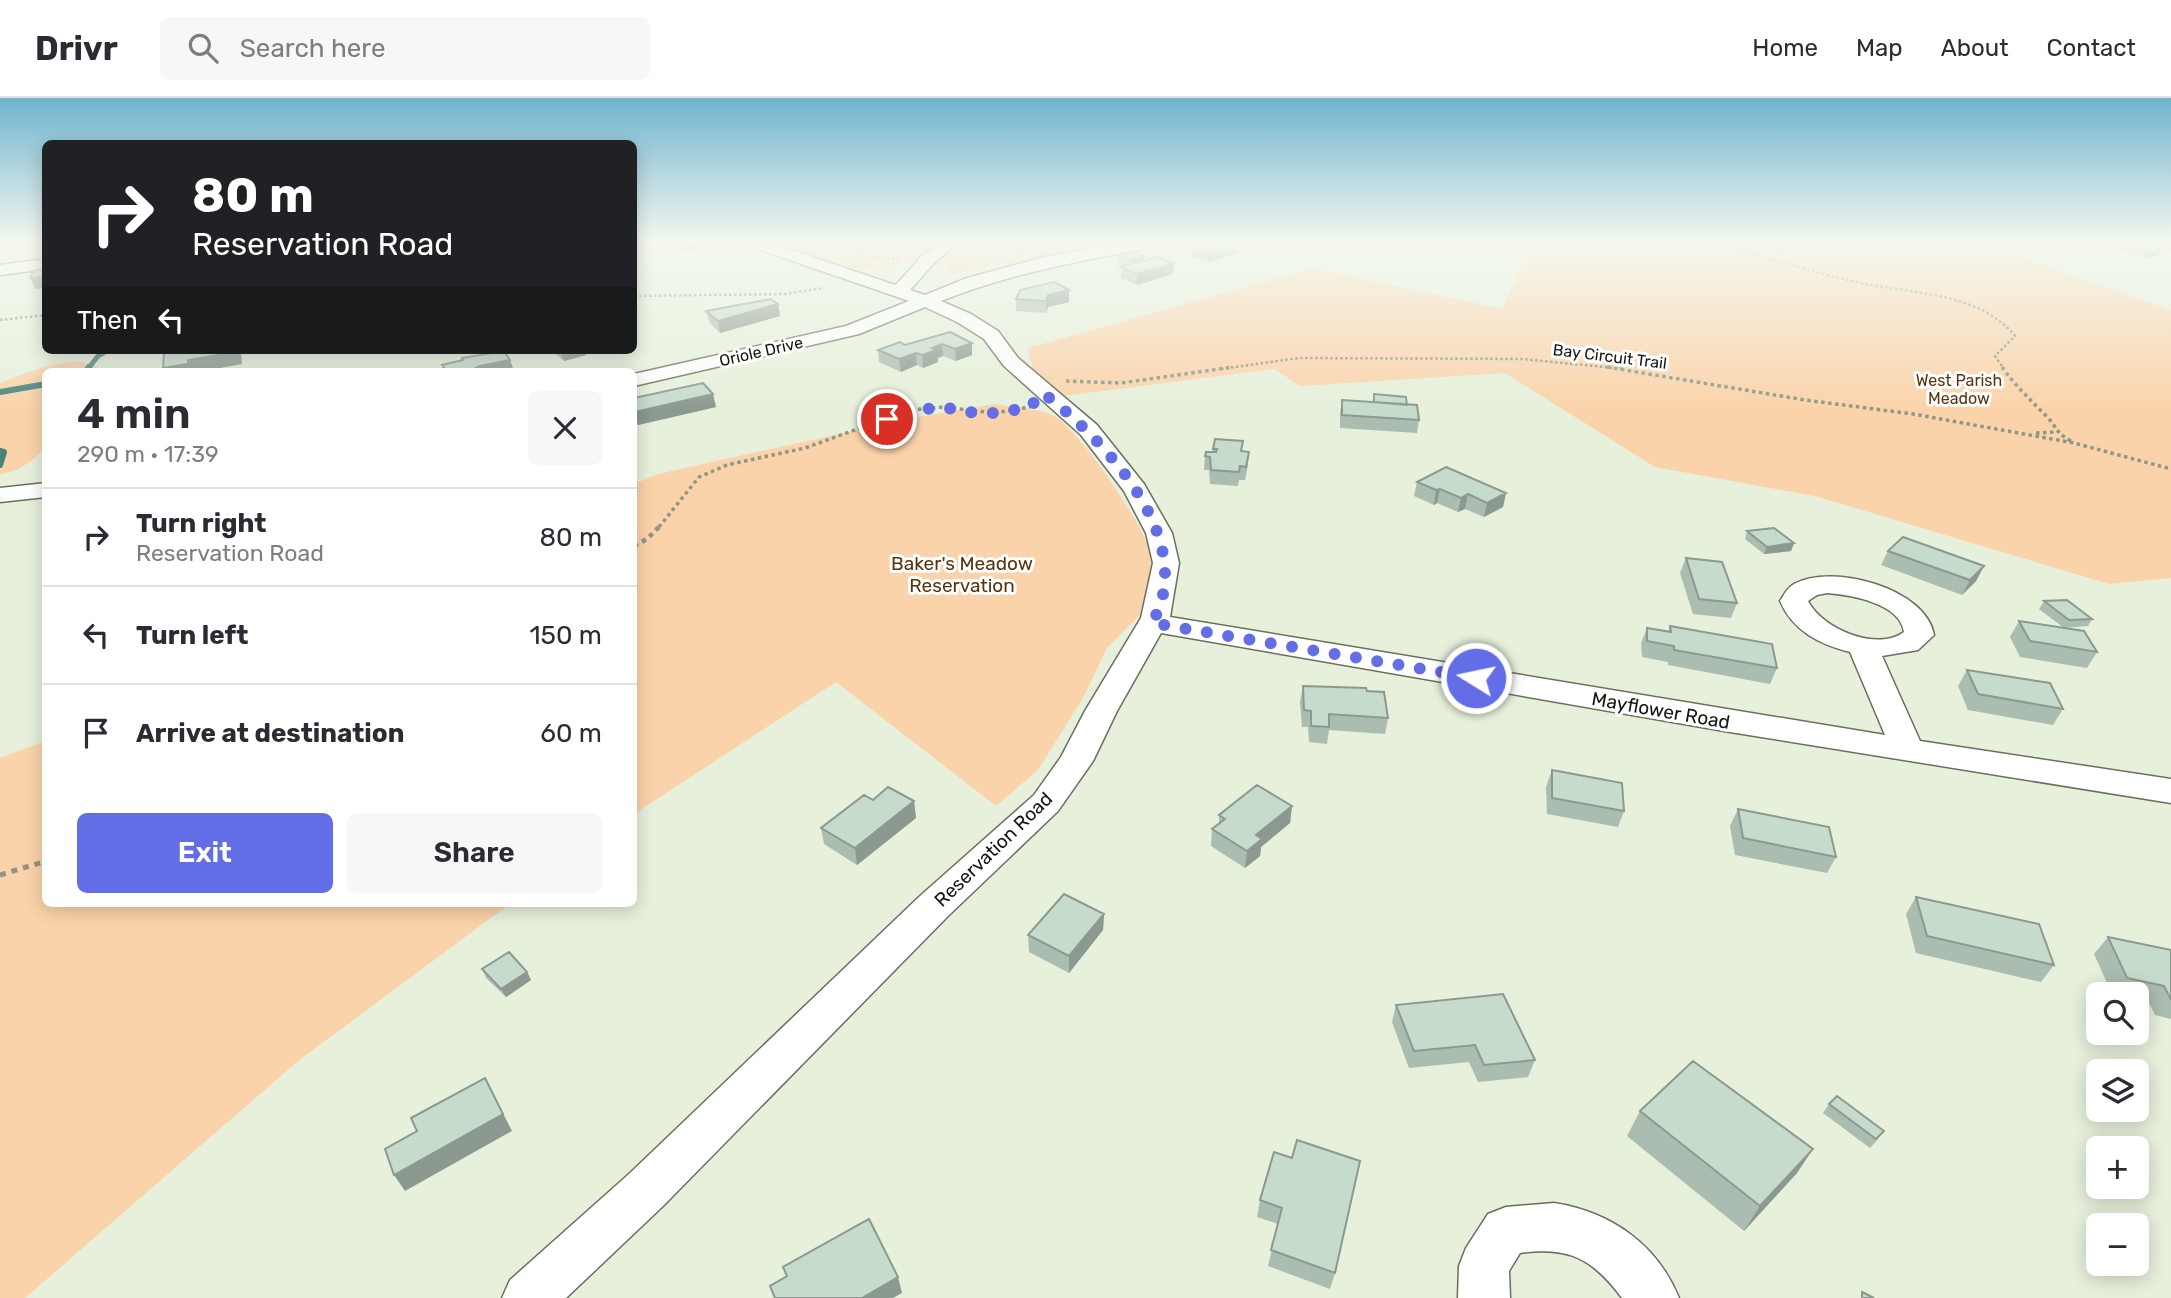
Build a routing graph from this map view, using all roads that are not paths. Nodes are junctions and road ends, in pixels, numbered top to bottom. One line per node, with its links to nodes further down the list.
1 (920, 299): 3 (street, Reservation Road)
2 (931, 299): 3 (street)
3 (926, 301): 4 (street, Oriole Drive); 7 (street, Reservation Road)
4 (637, 379)
5 (42, 490): 6 (street)
6 (0, 495)
7 (1152, 623): 9 (street, Mayflower Road); 11 (street, Reservation Road)
8 (1862, 645): 9 (street)
9 (1907, 749): 10 (street, Mayflower Road)
10 (2171, 791)
11 (528, 1298)
12 (1484, 1298): 13 (street)
13 (1653, 1298)

